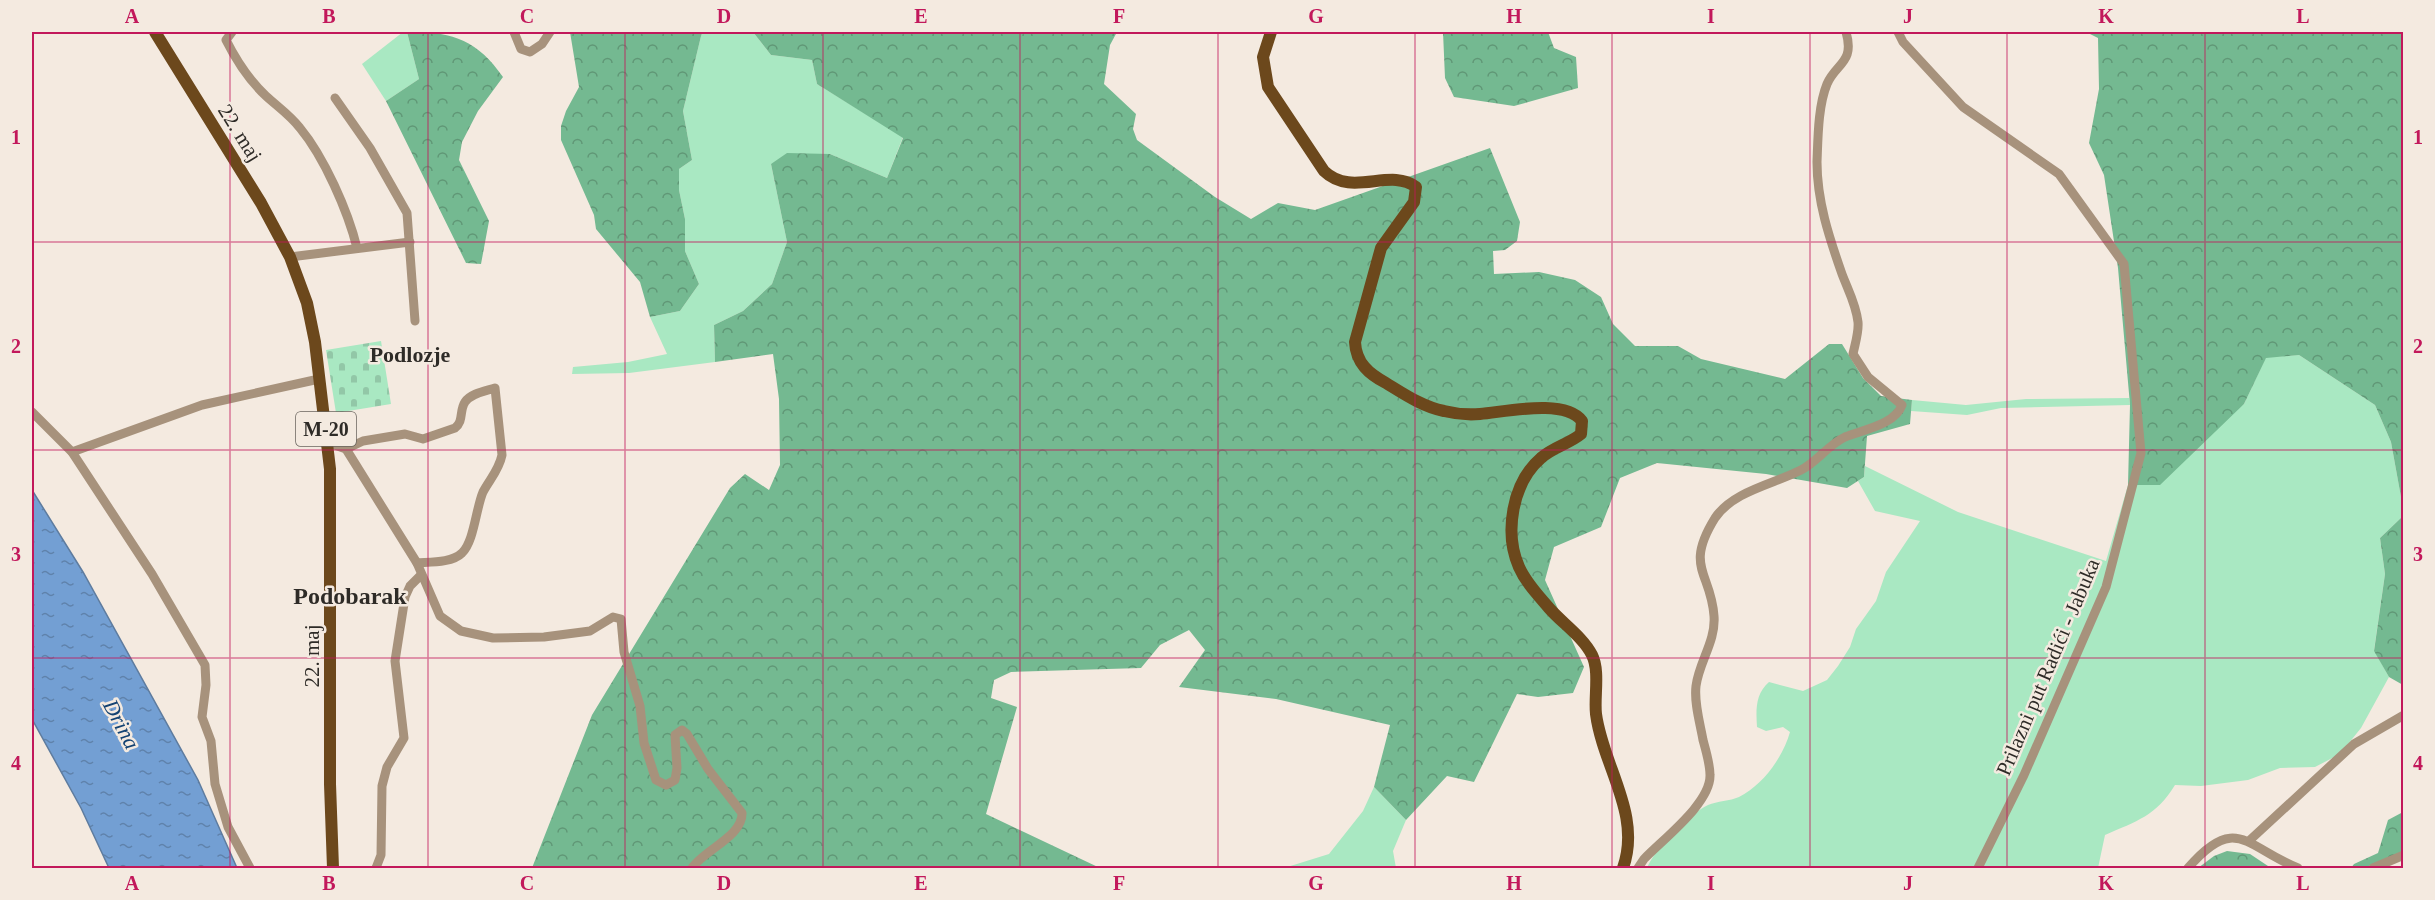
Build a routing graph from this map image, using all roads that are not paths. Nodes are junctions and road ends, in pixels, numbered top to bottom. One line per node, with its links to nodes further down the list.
1 (155, 32): 11 (main road, 22. maj / M-20)
2 (232, 32): 10 (street, 22. maj)
3 (514, 32): 4 (street)
4 (550, 32)
5 (1271, 32): 27 (main road)
6 (1846, 32): 28 (street)
7 (1898, 32): 29 (street, Prilazni put Radići - Jabuka)
8 (335, 98): 9 (street)
9 (410, 242): 10 (street); 12 (street)
10 (357, 248): 11 (street)
11 (290, 257): 13 (main road, 22. maj / M-20)
12 (416, 321)
13 (319, 379): 15 (main road, 22. maj / M-20); 17 (street)
14 (32, 412): 17 (street)
15 (328, 443): 16 (street); 24 (main road, 22. maj / M-20)
16 (346, 449): 18 (street); 18 (street)
17 (72, 452): 23 (street)
18 (417, 563): 19 (street)
19 (421, 575): 25 (street); 26 (street)
20 (2403, 715): 21 (street)
21 (2250, 840): 30 (street); 31 (street)
22 (2403, 855): 32 (street)
23 (250, 868)
24 (333, 868)
25 (376, 868)
26 (692, 868)
27 (1623, 868)
28 (1638, 868)
29 (1978, 868)
30 (2188, 868)
31 (2298, 868)
32 (2373, 868)

